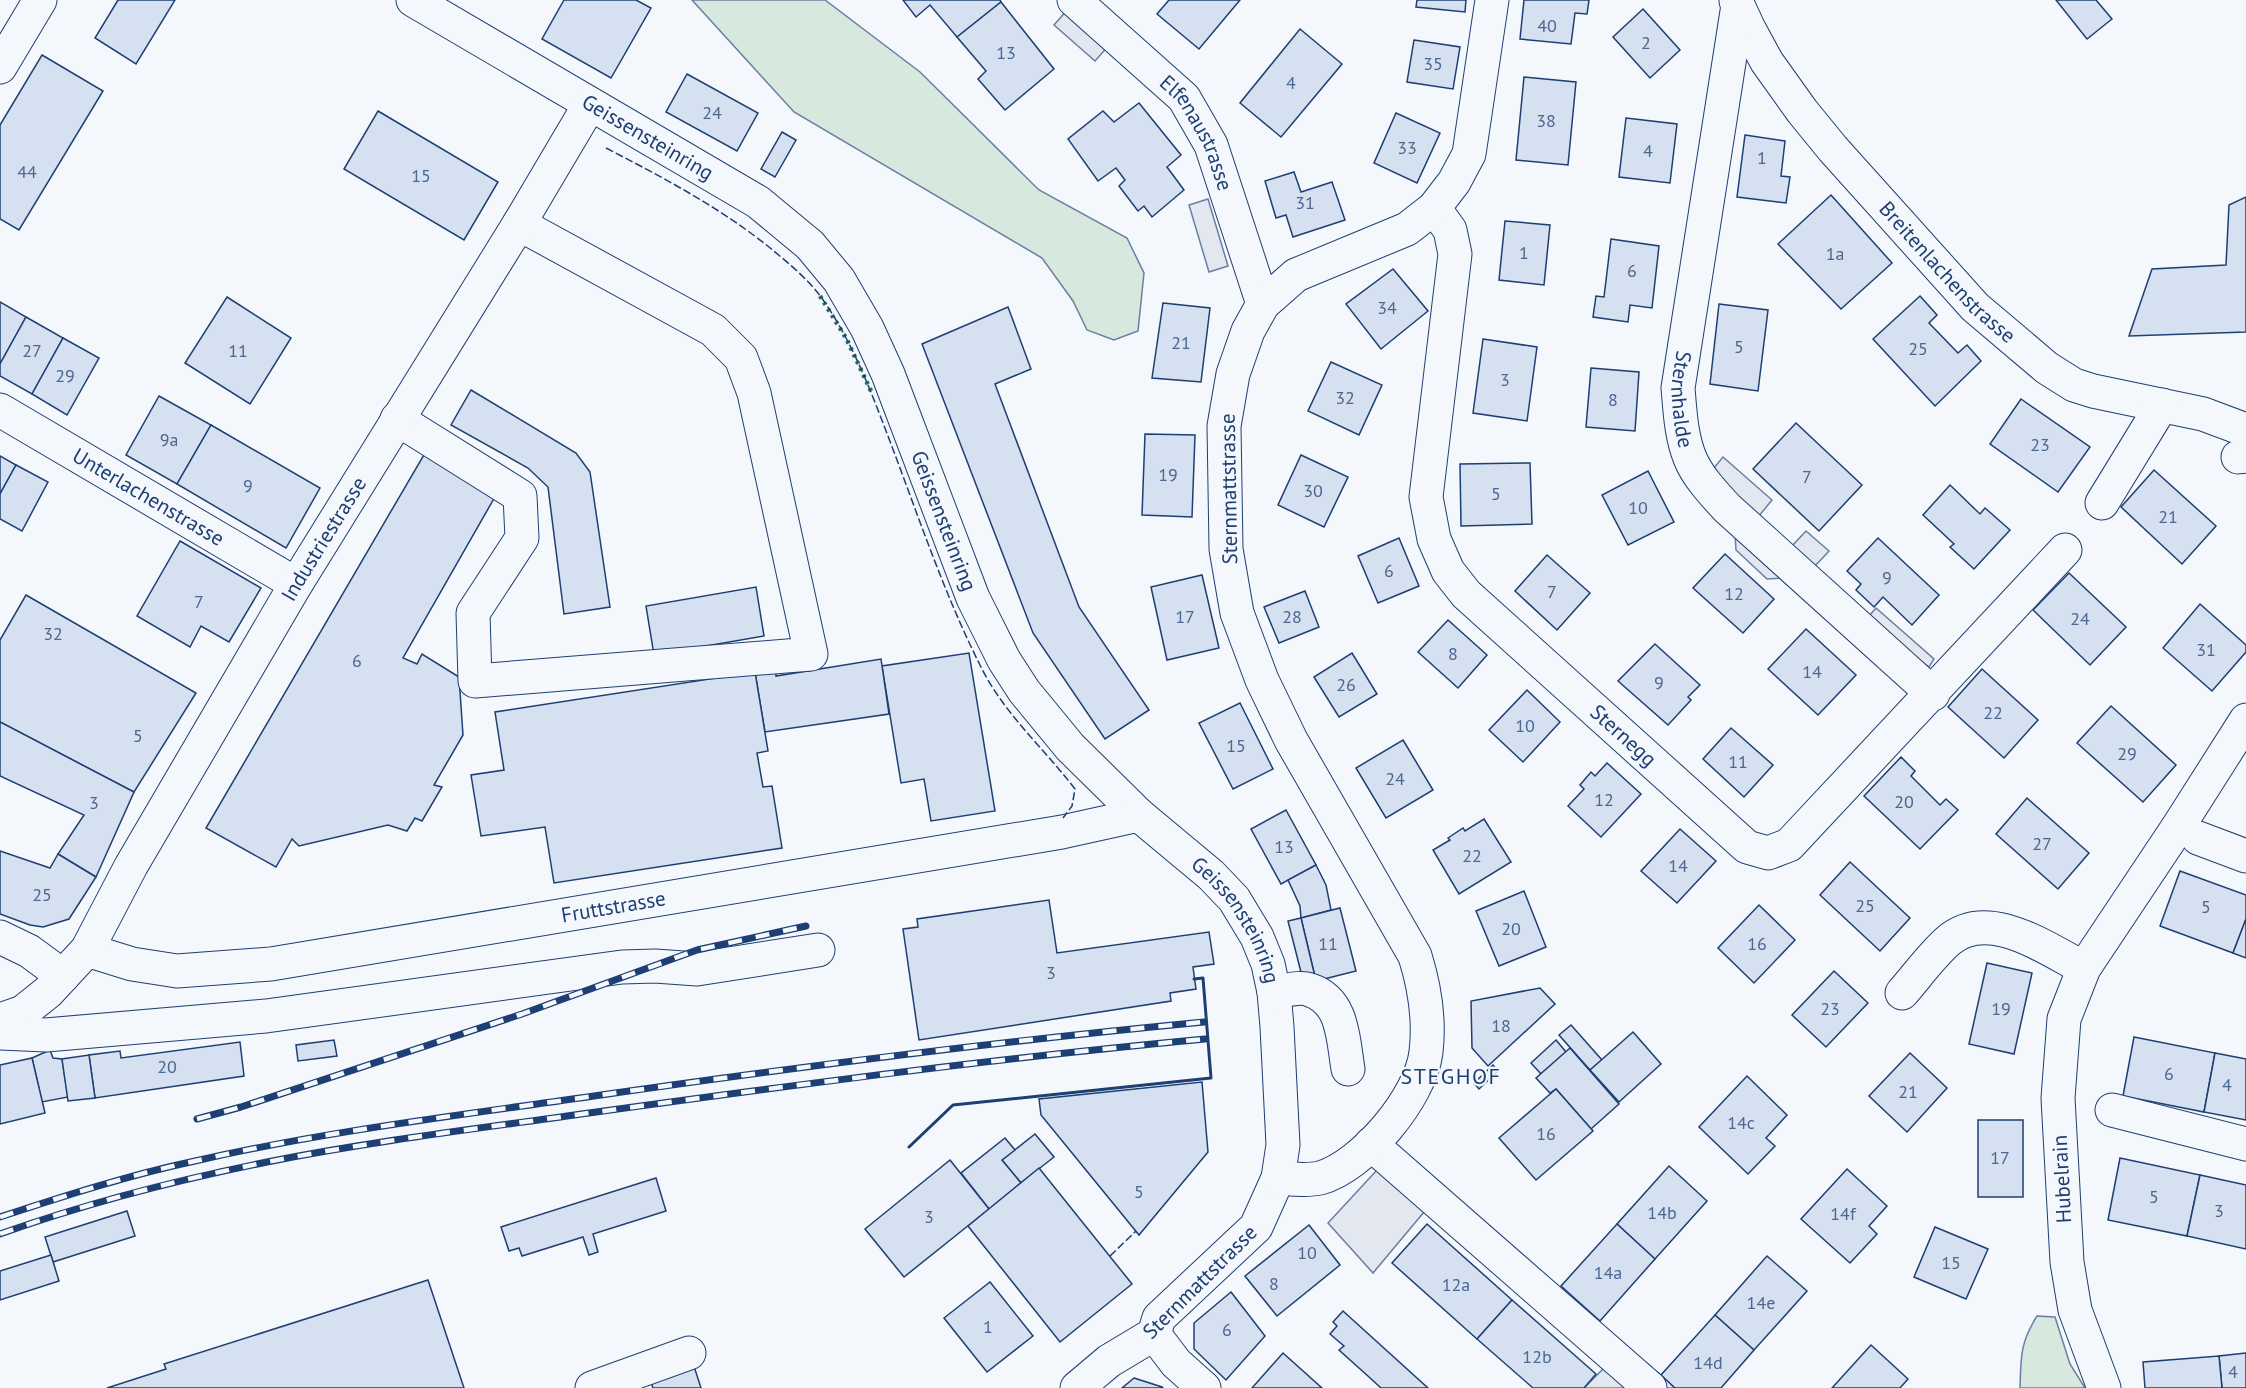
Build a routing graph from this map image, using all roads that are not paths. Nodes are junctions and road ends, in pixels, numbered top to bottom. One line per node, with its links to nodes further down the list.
1 (40, 0): 6 (street)
2 (413, 0): 7 (street, Geissensteinring)
3 (1074, 0): 10 (street, Elfenaustrasse)
4 (1492, 0): 8 (street, Sternmattstrasse)
5 (1737, 3): 11 (street, Breitenlachenstrasse); 18 (street, Sternhalde)
6 (0, 67)
7 (590, 104): 9 (street, Industriestrasse); 20 (street, Geissensteinring)
8 (1434, 208): 10 (street, Sternmattstrasse); 18 (street, Sternegg)
9 (519, 224): 13 (street, Industriestrasse); 13 (street)
10 (1263, 304): 34 (street, Sternmattstrasse)
11 (2162, 405): 14 (street, Breitenlachenstrasse); 15 (street)
12 (0, 411): 17 (street, Unterlachenstrasse)
13 (397, 419): 17 (street, Industriestrasse)
14 (2243, 448)
15 (2102, 503)
16 (2065, 550): 18 (street, Sternegg)
17 (296, 584): 24 (street, Industriestrasse)
18 (1933, 694)
19 (2246, 720): 26 (street, Hubelrain)
20 (1139, 815): 24 (street, Fruttstrasse); 28 (street, Geissensteinring)
21 (2198, 838): 22 (street)
22 (2246, 856)
23 (0, 937): 27 (street)
24 (87, 950): 27 (street, Industriestrasse)
25 (818, 950): 31 (street)
26 (2084, 968): 29 (street); 43 (street, Hubelrain)
27 (63, 976): 30 (street)
28 (1274, 992): 32 (street); 36 (street, Geissensteinring)
29 (1902, 993)
30 (0, 1020)
31 (0, 1033)
32 (1347, 1069)
33 (2112, 1110): 35 (street)
34 (1371, 1144): 36 (street, Sternmattstrasse); 42 (street)
35 (2246, 1144)
36 (1278, 1178): 37 (street, Sternmattstrasse)
37 (1154, 1334): 40 (street, Sternmattstrasse); 41 (street)
38 (689, 1353): 39 (street)
39 (611, 1385)
40 (1077, 1388)
41 (1204, 1388)
42 (1650, 1388)
43 (2104, 1388)

